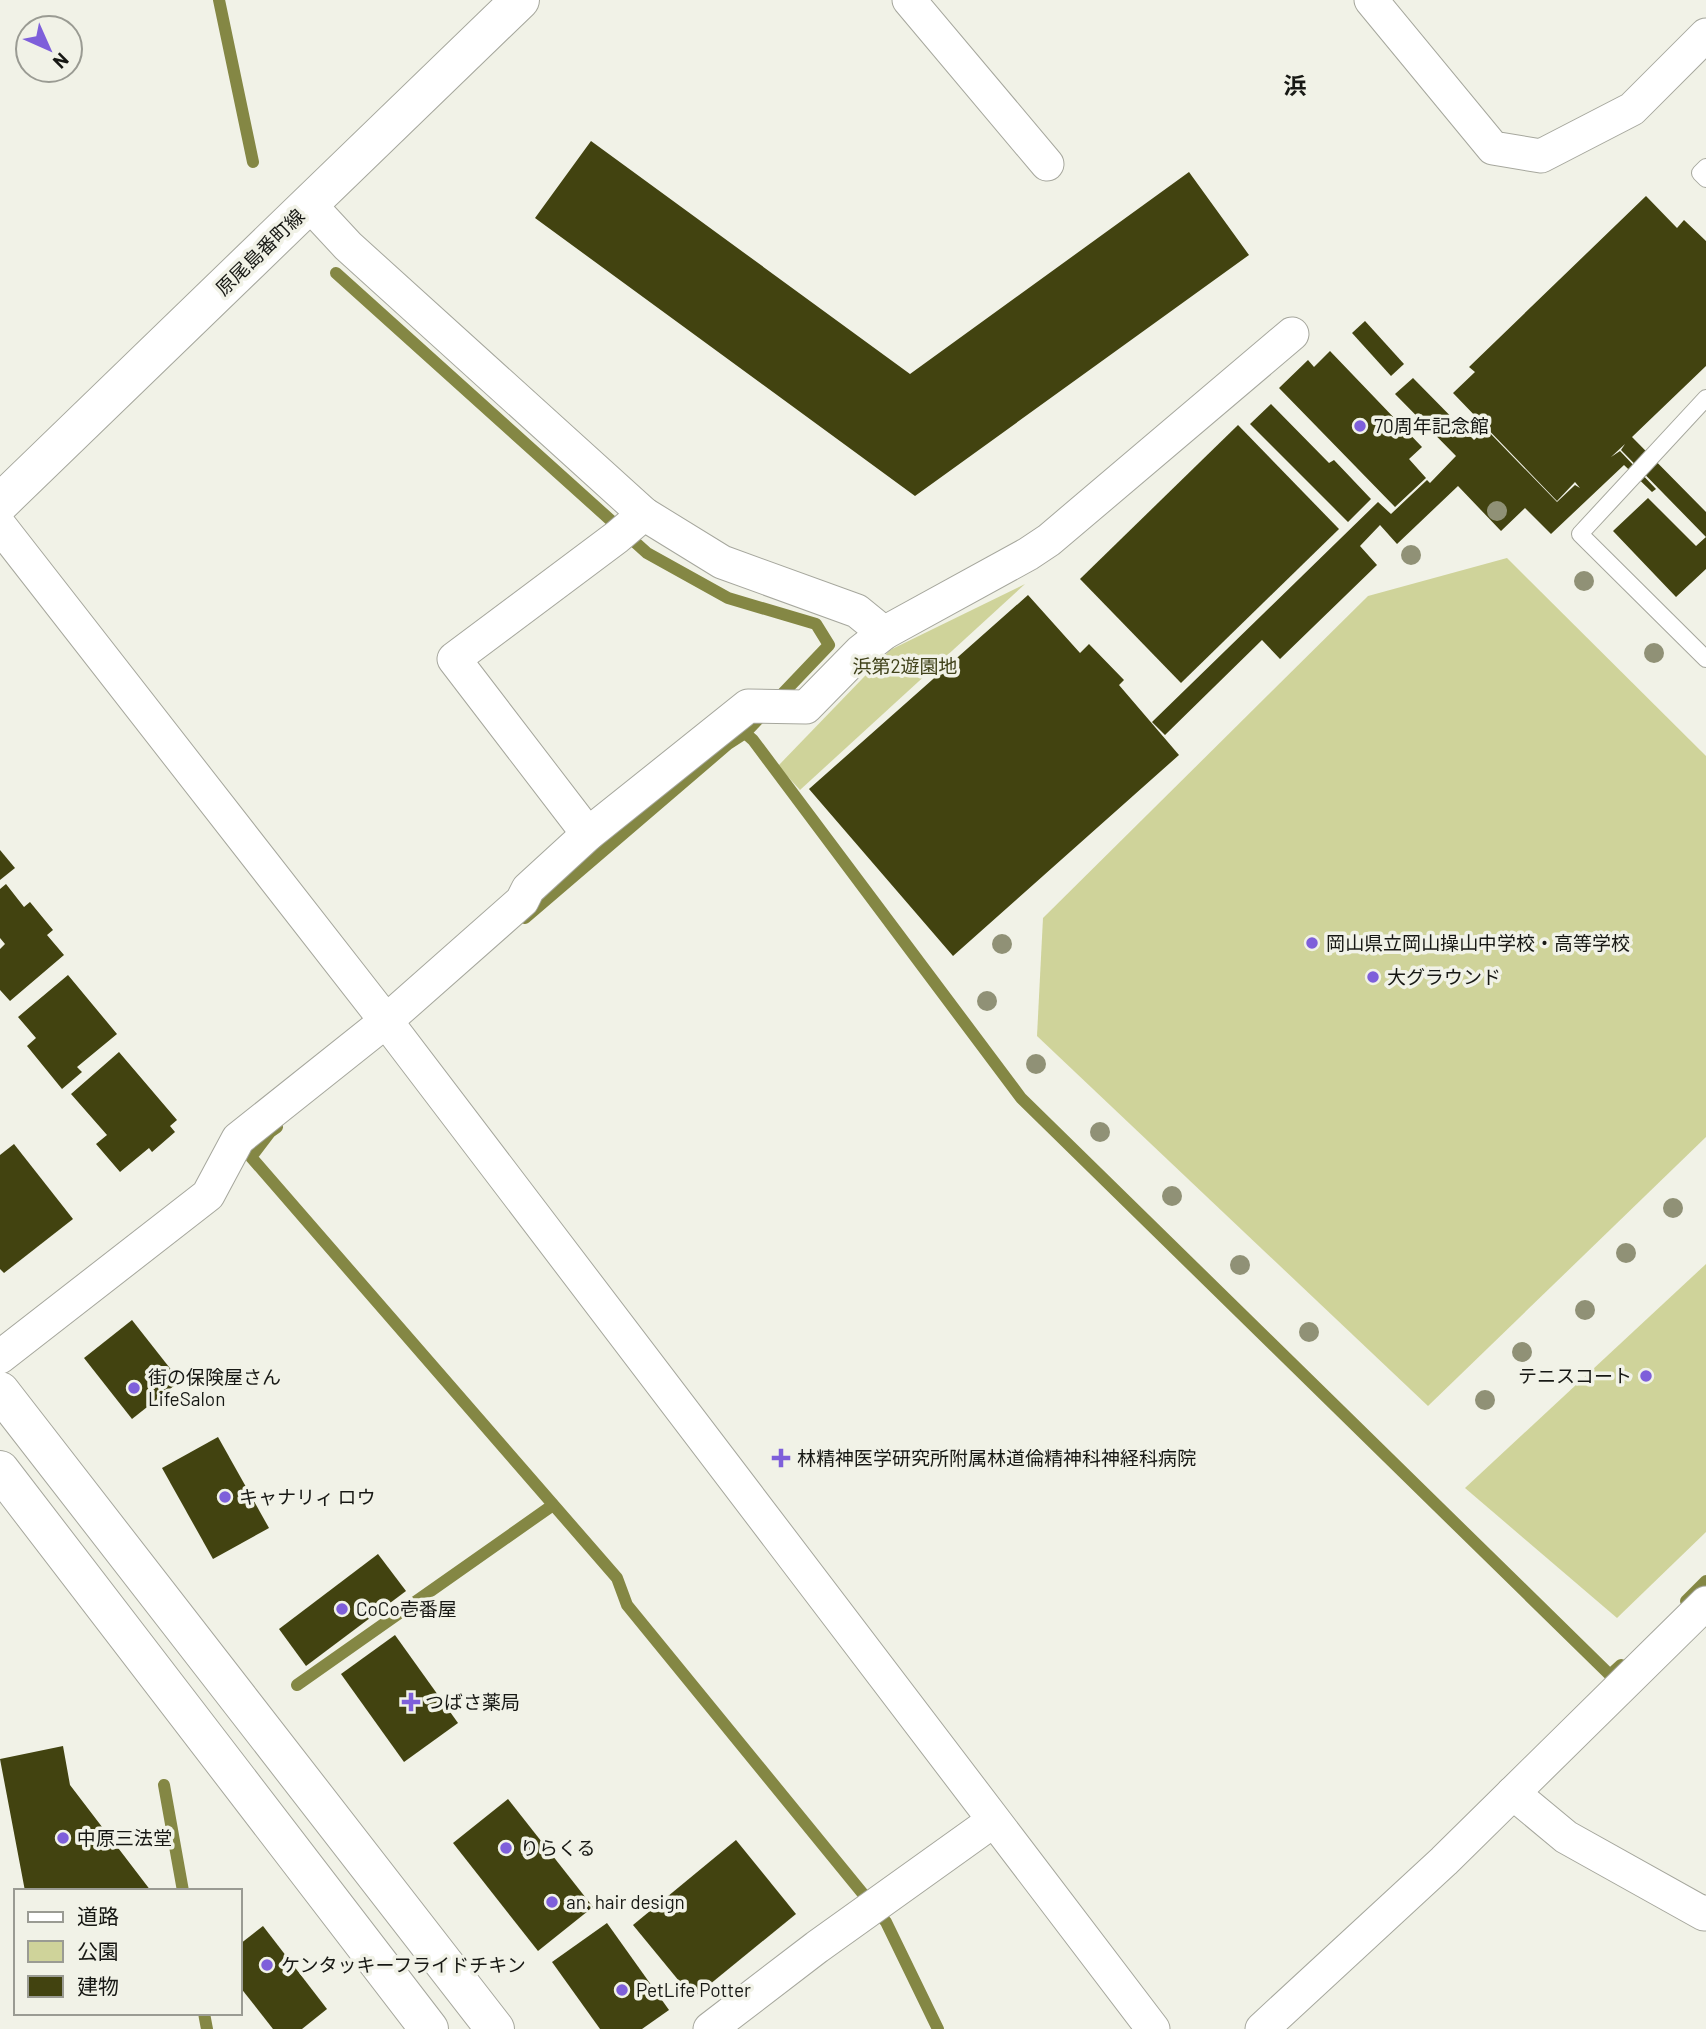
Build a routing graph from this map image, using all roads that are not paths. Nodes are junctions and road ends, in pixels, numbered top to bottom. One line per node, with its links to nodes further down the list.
1 (520, 0): 8 (street, 原尾島番町線)
2 (909, 0): 5 (street)
3 (1371, 0): 4 (street)
4 (1706, 35)
5 (1047, 164)
6 (1706, 167): 7 (lane)
7 (1706, 179)
8 (309, 205): 11 (street, 原尾島番町線); 13 (street)
9 (1292, 334): 14 (street)
10 (1706, 398): 15 (lane)
11 (0, 503)
12 (0, 526): 17 (street)
13 (630, 526): 14 (street); 16 (street)
14 (884, 633): 16 (street)
15 (1706, 659)
16 (588, 834): 17 (street)
17 (386, 1021): 18 (street); 23 (street)
18 (0, 1357)
19 (0, 1391): 26 (street)
20 (0, 1470): 25 (street)
21 (1706, 1603): 22 (street)
22 (1513, 1793): 24 (street); 29 (street)
23 (993, 1821): 27 (street); 28 (street)
24 (1706, 1912)
25 (429, 2029)
26 (495, 2029)
27 (710, 2029)
28 (1153, 2029)
29 (1262, 2029)

